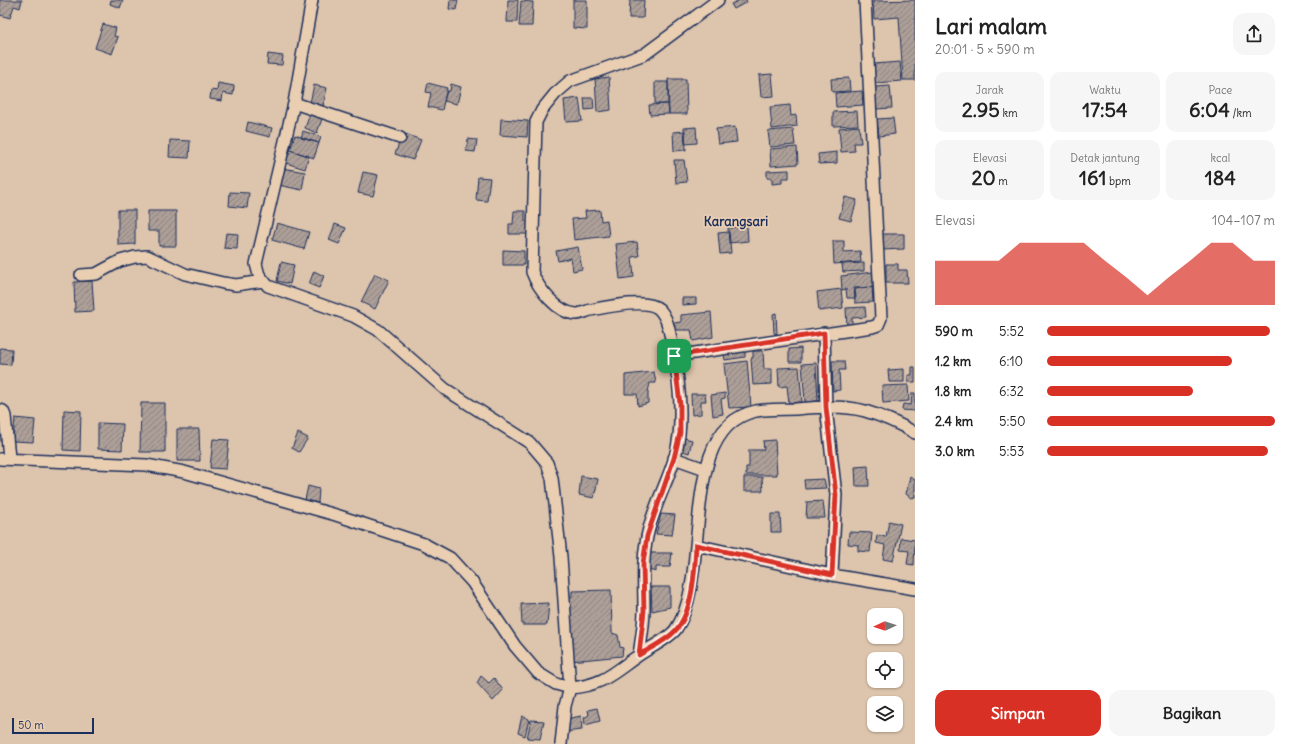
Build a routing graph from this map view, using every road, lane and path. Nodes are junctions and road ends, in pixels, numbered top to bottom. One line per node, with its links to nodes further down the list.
1 (312, 0): 4 (street)
2 (718, 0): 9 (street)
3 (865, 0): 8 (street)
4 (294, 103): 5 (street); 7 (street)
5 (400, 138)
6 (82, 275): 7 (street)
7 (263, 282): 20 (street)
8 (824, 333): 9 (street); 10 (street)
9 (674, 356): 13 (street)
10 (826, 407): 12 (street); 15 (street); 17 (street)
11 (0, 410): 14 (street)
12 (915, 433)
13 (674, 458): 15 (street); 19 (street)
14 (5, 459): 20 (street)
15 (705, 469): 16 (street)
16 (700, 546): 17 (street); 19 (street)
17 (832, 575): 18 (street)
18 (915, 589)
19 (639, 655): 20 (street)
20 (570, 688): 21 (street)
21 (562, 744)

